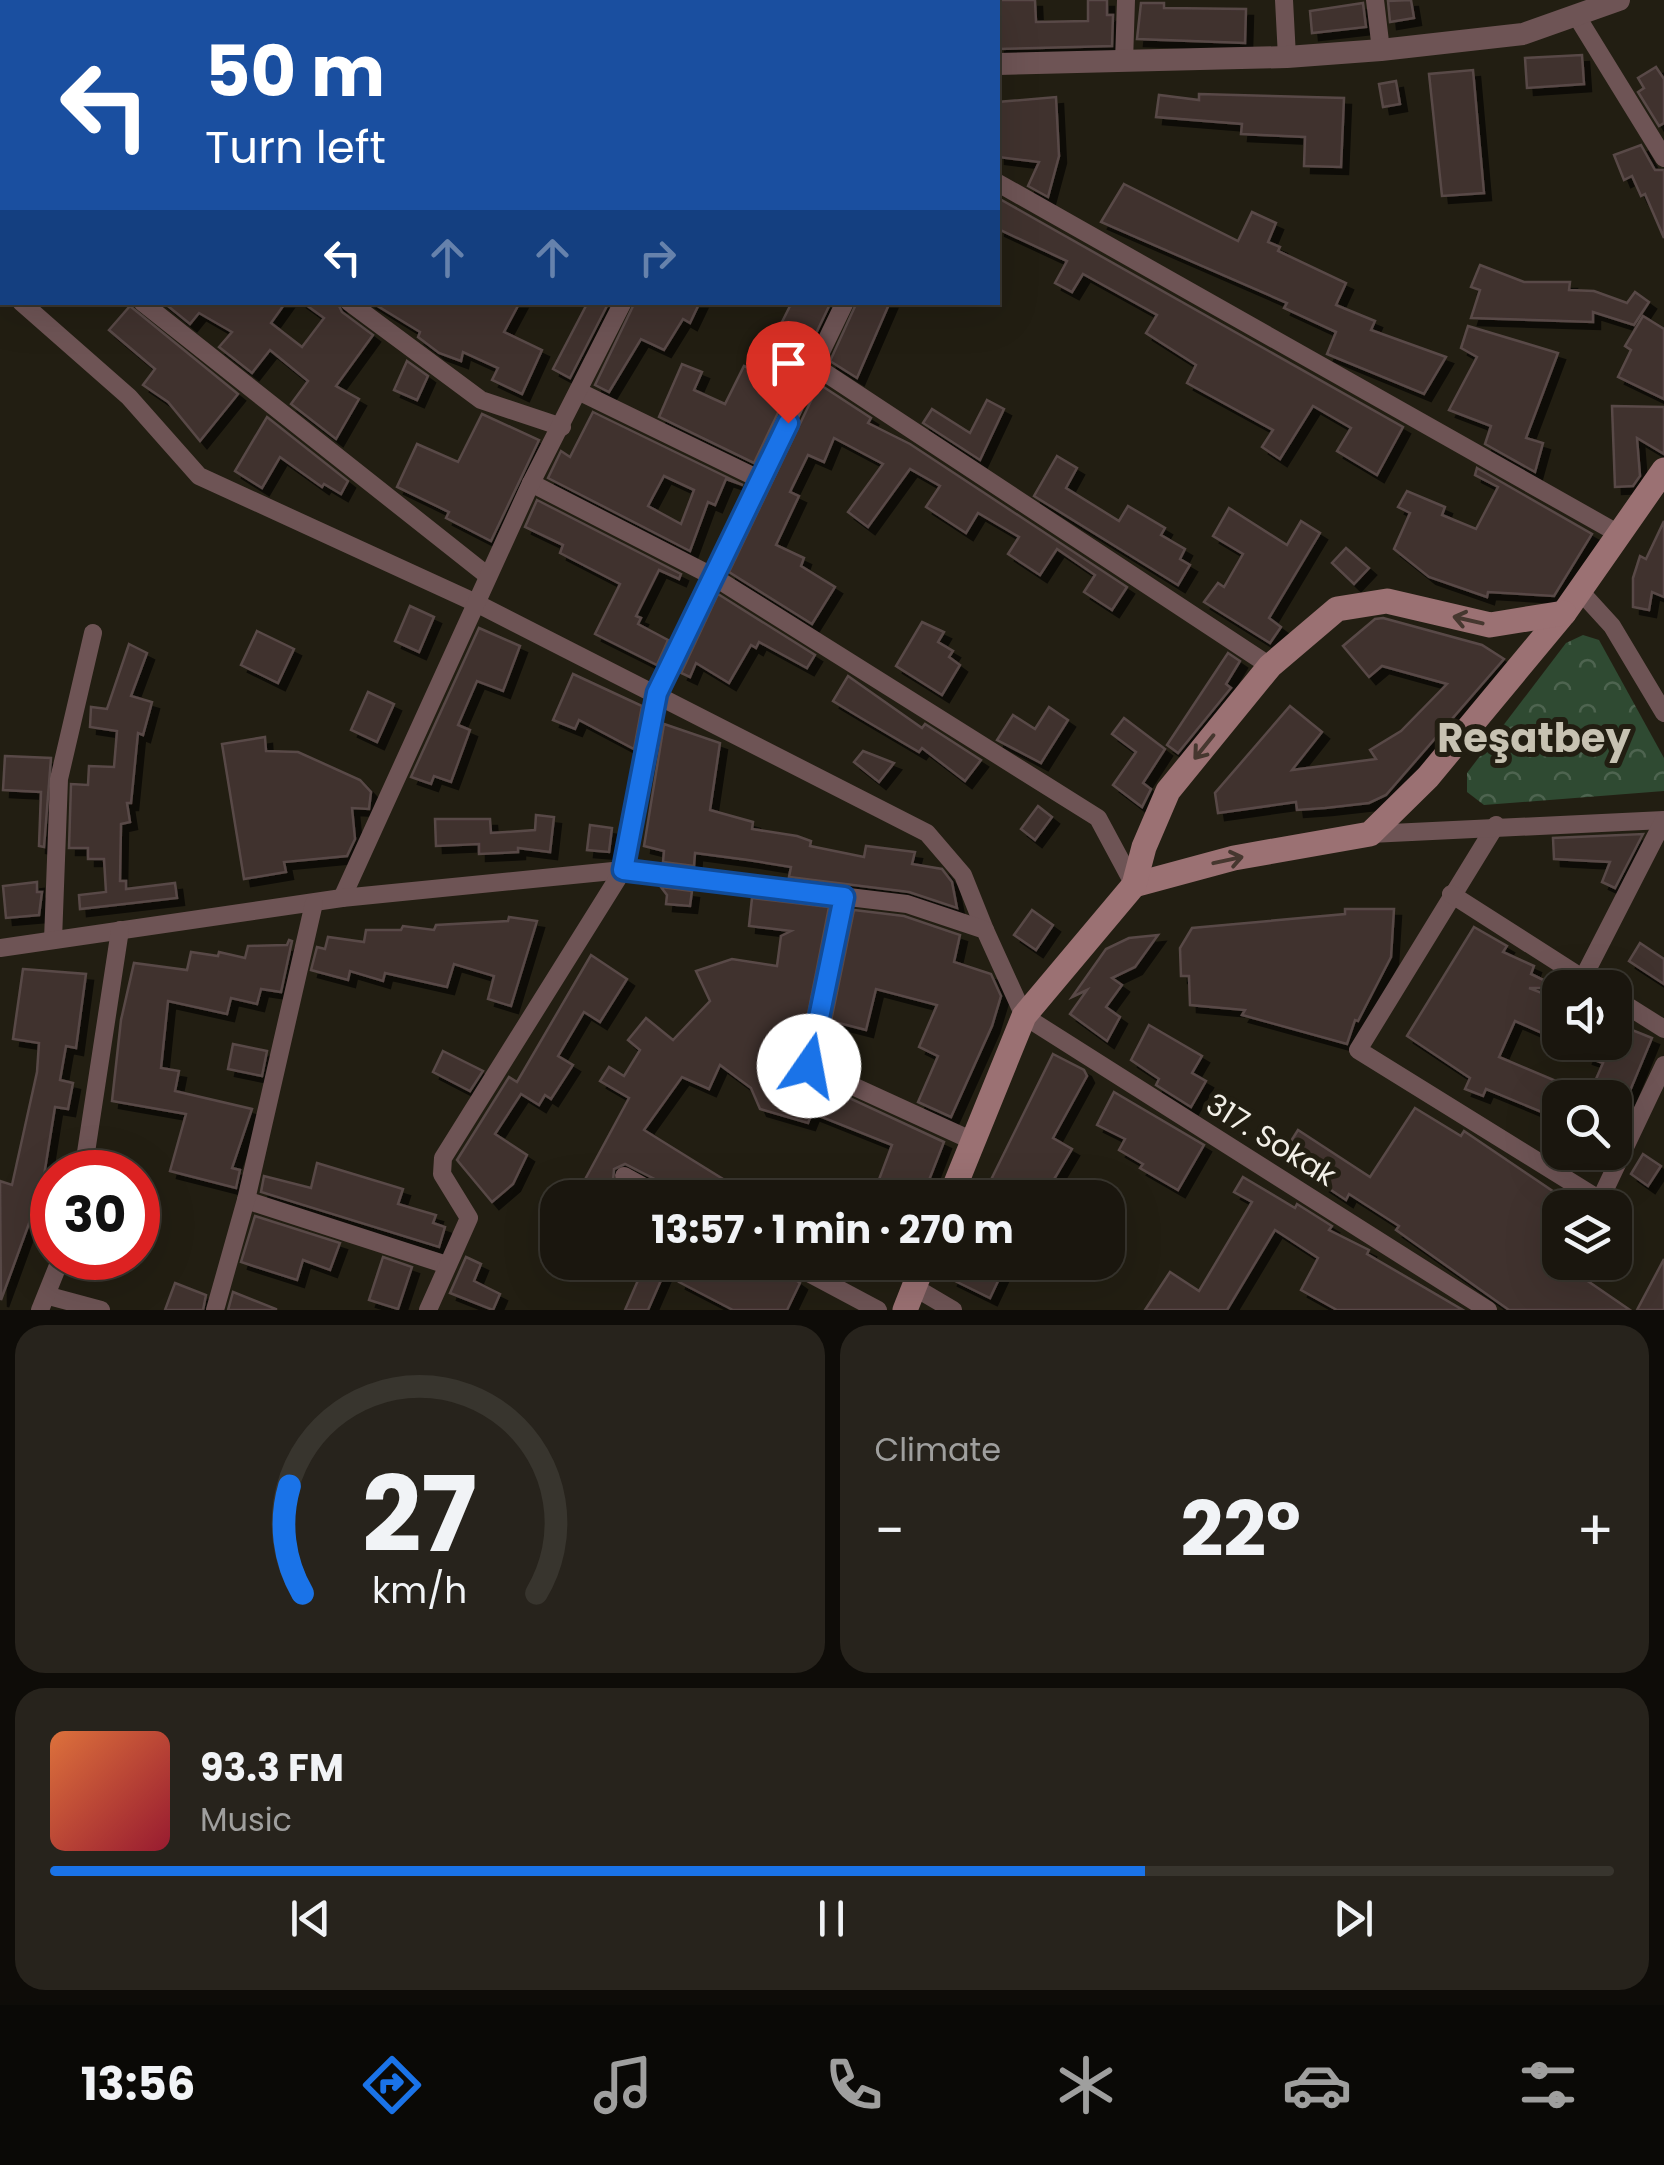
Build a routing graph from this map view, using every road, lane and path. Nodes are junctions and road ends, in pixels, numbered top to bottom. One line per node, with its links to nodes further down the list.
1 (1126, 0): 8 (street)
2 (1284, 0): 7 (street)
3 (1375, 0): 6 (street)
4 (1619, 0): 5 (street)
5 (1576, 16): 6 (street); 10 (street)
6 (1381, 50): 7 (street)
7 (1287, 57): 8 (street)
8 (1124, 62): 9 (street)
9 (1000, 64)
10 (1664, 158)
11 (1000, 185): 23 (street)
12 (24, 305): 27 (street)
13 (146, 305): 24 (street)
14 (353, 305): 19 (street)
15 (622, 305): 18 (street)
16 (844, 305): 17 (street)
17 (815, 366): 21 (street); 30 (street)
18 (580, 392): 19 (street); 21 (street)
19 (562, 427): 22 (street)
20 (1662, 476): 23 (main road)
21 (760, 480): 25 (street)
22 (531, 483): 24 (street); 25 (street)
23 (1619, 534): 26 (main road)
24 (488, 576): 27 (street)
25 (714, 578): 31 (street); 37 (street)
26 (1580, 591): 28 (main road); 32 (street)
27 (476, 604): 31 (street); 40 (street)
28 (1564, 613): 30 (main road, one-way to 30); 35 (main road)
29 (92, 633): 44 (street)
30 (1270, 666): 37 (main road, one-way to 37)
31 (657, 693): 36 (street); 43 (street)
32 (1664, 714)
33 (1664, 820): 34 (street); 47 (street)
34 (1496, 825): 35 (street); 38 (street)
35 (1370, 834): 37 (main road, one-way to 35)
36 (623, 870): 39 (street); 40 (street); 58 (street)
37 (1134, 885): 49 (main road)
38 (1451, 894): 46 (street); 51 (street)
39 (844, 897): 43 (street); 52 (street)
40 (342, 898): 41 (street)
41 (314, 903): 42 (street); 57 (street)
42 (120, 930): 44 (street); 53 (street)
43 (985, 930): 49 (street)
44 (53, 940): 45 (street)
45 (0, 948)
46 (1571, 970)
47 (1597, 970)
48 (1632, 1009): 50 (street)
49 (1024, 1016): 52 (main road); 67 (street, 317. Sokak)
50 (1664, 1030)
51 (1664, 1065)
52 (973, 1141): 56 (main road)
53 (86, 1150)
54 (624, 1176): 55 (street)
55 (631, 1180)
56 (957, 1180)
57 (246, 1200): 58 (street); 64 (street)
58 (446, 1266): 62 (street)
59 (822, 1280): 65 (street)
60 (910, 1298): 66 (street)
61 (44, 1303): 63 (street)
62 (434, 1308)
63 (101, 1310)
64 (215, 1310)
65 (878, 1310)
66 (953, 1310)
67 (1488, 1310)

